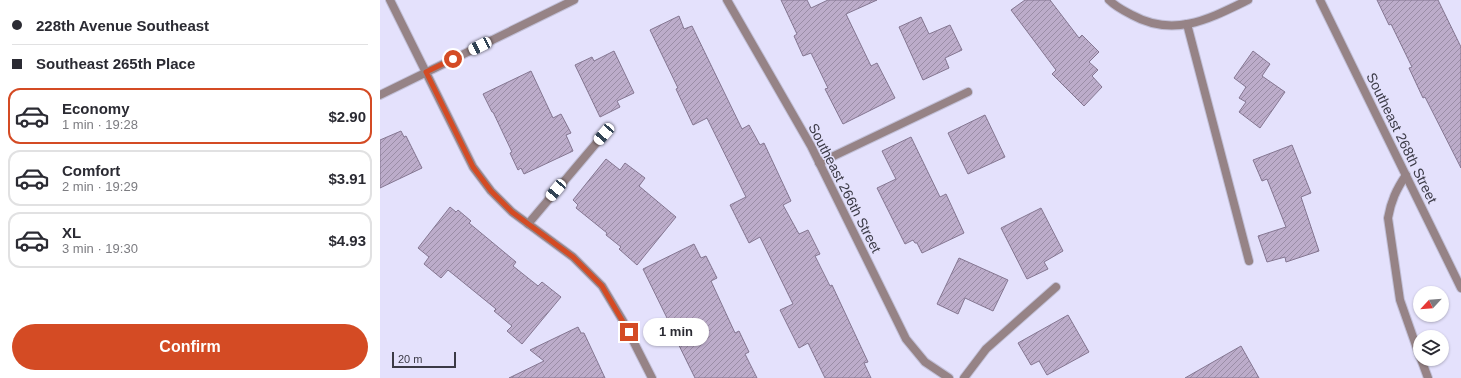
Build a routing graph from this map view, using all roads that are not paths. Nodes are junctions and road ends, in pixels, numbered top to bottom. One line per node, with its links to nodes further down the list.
1 (390, 0): 8 (street)
2 (574, 0): 8 (street)
3 (727, 0): 12 (street, Southeast 266th Street)
4 (1109, 0): 7 (street)
5 (1248, 0): 7 (street)
6 (1320, 0): 13 (street, Southeast 268th Street)
7 (1187, 24): 15 (street)
8 (426, 72): 10 (street); 14 (street)
9 (968, 92): 12 (street)
10 (380, 95)
11 (604, 134): 14 (street)
12 (819, 163): 21 (street, Southeast 266th Street)
13 (1406, 175): 17 (street, Southeast 268th Street); 18 (street)
14 (528, 224): 20 (street)
15 (1249, 261)
16 (1056, 287): 22 (street)
17 (1461, 288)
18 (1413, 338)
19 (1423, 366): 23 (street)
20 (652, 378)
21 (948, 378)
22 (964, 378)
23 (1428, 378)

